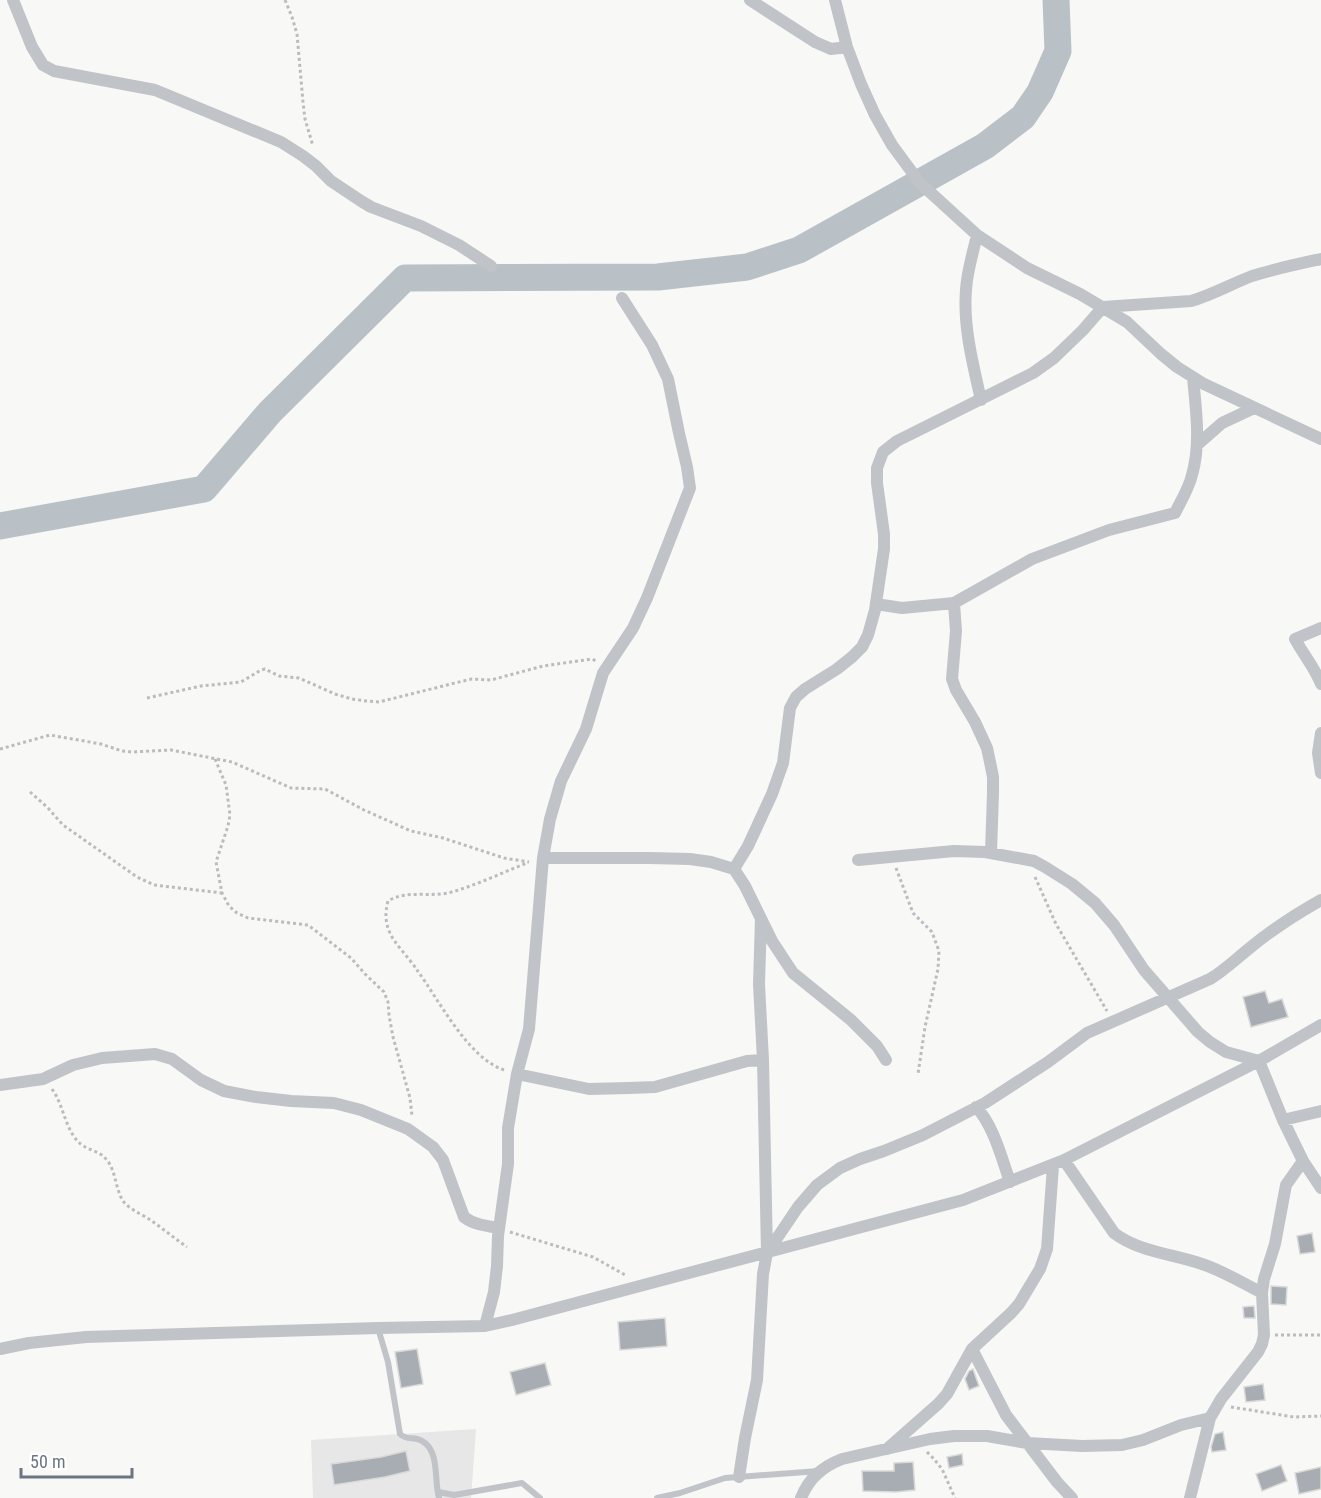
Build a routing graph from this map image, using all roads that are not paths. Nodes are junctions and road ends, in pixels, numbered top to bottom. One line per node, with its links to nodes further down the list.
1 (13, 0): 7 (street)
2 (750, 0): 4 (street)
3 (835, 0): 4 (street)
4 (847, 47): 5 (street)
5 (977, 235): 9 (street); 11 (street)
6 (1321, 259): 9 (street)
7 (491, 266)
8 (622, 298): 22 (street)
9 (1103, 308): 10 (street); 11 (street)
10 (1193, 378): 12 (street); 14 (street)
11 (981, 400): 16 (street)
12 (1254, 408): 13 (street); 14 (street)
13 (1321, 439)
14 (1197, 445): 15 (street)
15 (954, 603): 16 (street); 21 (street)
16 (876, 604): 24 (street)
17 (1321, 628): 18 (street)
18 (1321, 684)
19 (1321, 734): 20 (street)
20 (1321, 773)
21 (991, 852): 23 (street); 27 (street)
22 (543, 858): 24 (street); 32 (street)
23 (858, 860)
24 (734, 869): 26 (street)
25 (1321, 900): 27 (street)
26 (761, 918): 29 (street); 30 (street)
27 (1169, 997): 31 (street); 34 (street)
28 (1321, 1025): 31 (street)
29 (763, 1060): 32 (street); 42 (street)
30 (886, 1060)
31 (1259, 1061): 36 (street); 38 (street)
32 (517, 1074): 41 (street)
33 (0, 1085): 41 (street)
34 (976, 1107): 39 (street); 42 (street)
35 (1321, 1111): 36 (street)
36 (1283, 1120): 37 (street)
37 (1303, 1161): 40 (street); 43 (street)
38 (1058, 1163): 39 (street); 43 (street); 46 (street)
39 (1010, 1182): 42 (street)
40 (1321, 1188)
41 (499, 1228): 44 (street)
42 (767, 1252): 44 (street); 52 (street)
43 (1262, 1293): 48 (street)
44 (485, 1326): 45 (street)
45 (378, 1328): 47 (street); 53 (lane)
46 (972, 1348): 49 (street); 50 (street)
47 (0, 1349)
48 (1210, 1418): 49 (street); 58 (street)
49 (1027, 1443): 50 (street); 57 (street)
50 (886, 1450): 51 (street)
51 (819, 1471): 52 (lane); 56 (street)
52 (739, 1477): 55 (lane)
53 (439, 1495): 54 (lane)
54 (540, 1498)
55 (657, 1498)
56 (801, 1498)
57 (1072, 1498)
58 (1190, 1498)

